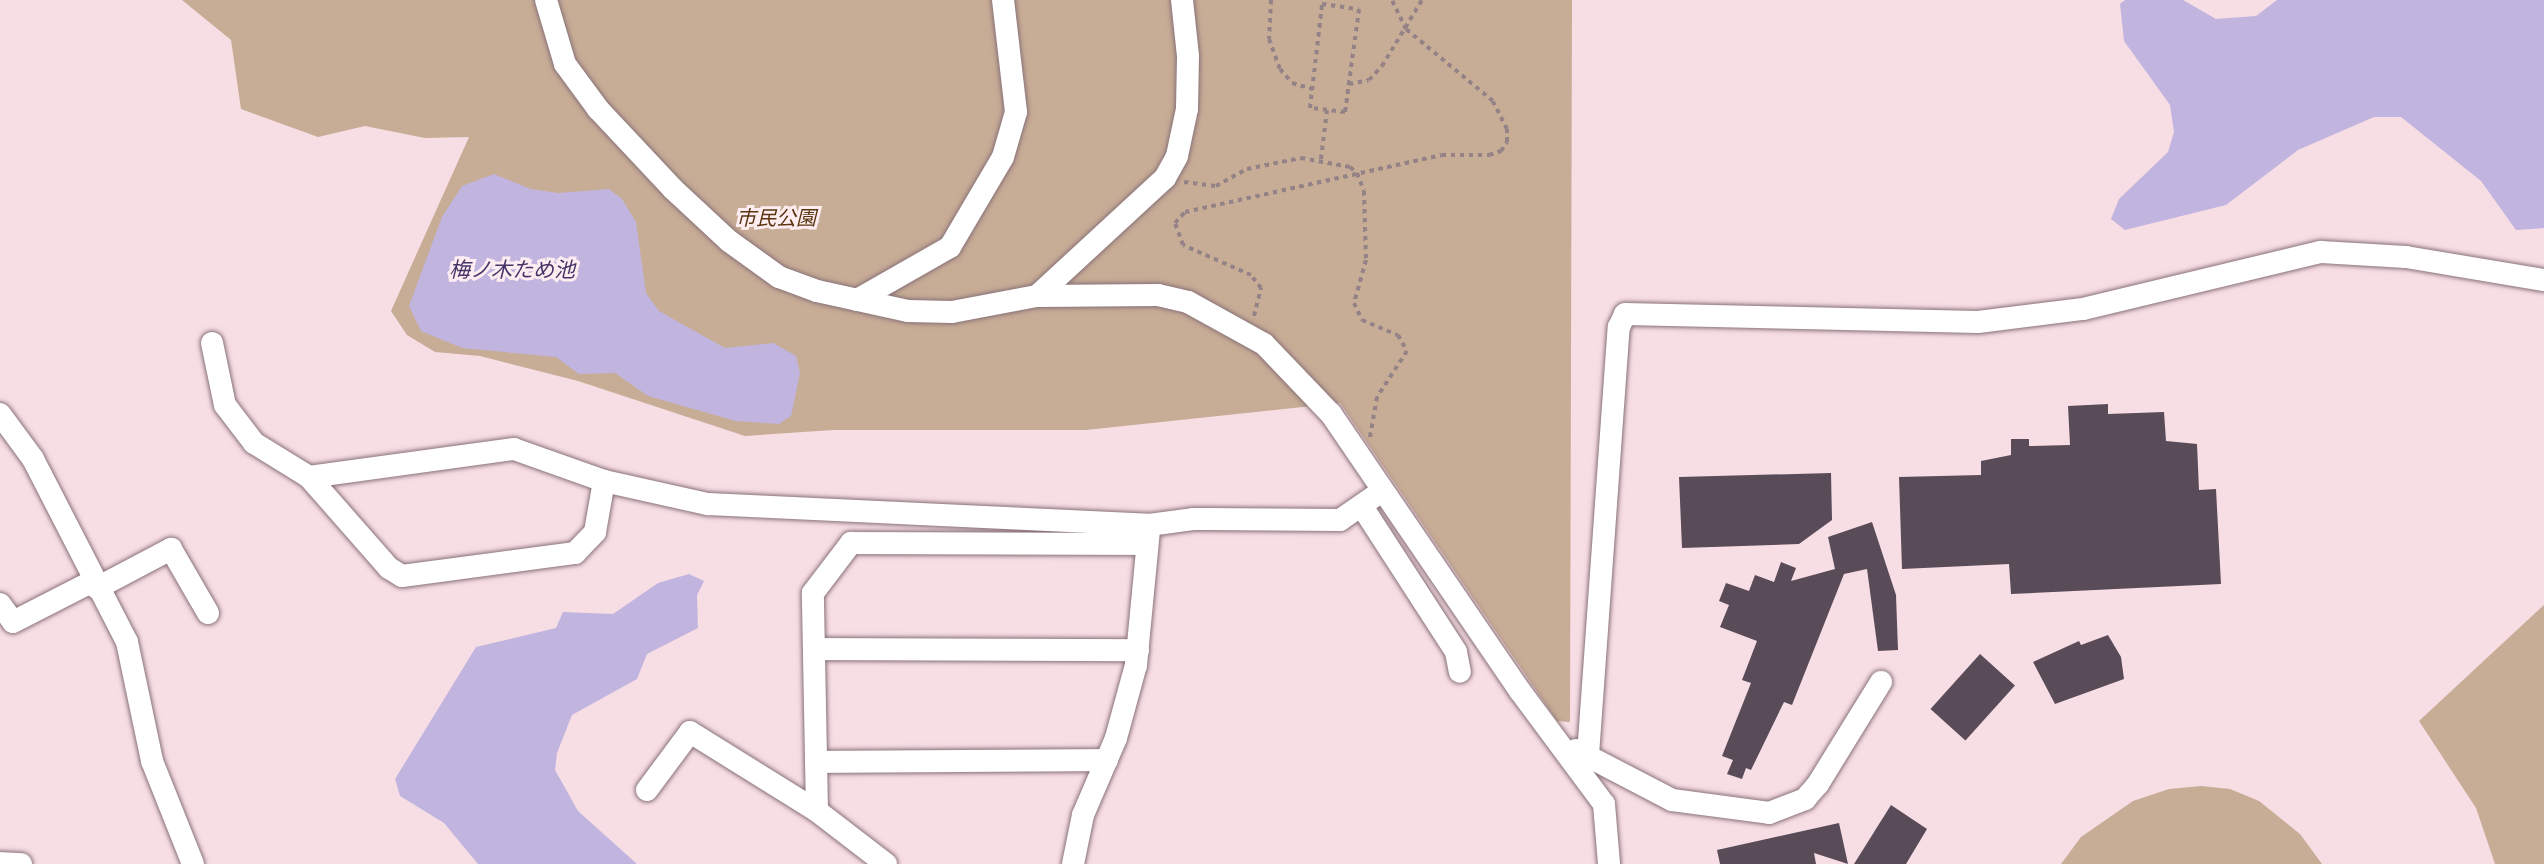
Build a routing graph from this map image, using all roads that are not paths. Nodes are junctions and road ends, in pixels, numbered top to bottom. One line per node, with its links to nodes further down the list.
1 (546, 0): 6 (street)
2 (1003, 0): 6 (street)
3 (1182, 0): 5 (street)
4 (2544, 280): 22 (street)
5 (1036, 296): 6 (street); 11 (street)
6 (856, 300)
7 (212, 343): 9 (street)
8 (0, 414): 14 (street)
9 (309, 477): 10 (street); 10 (street)
10 (604, 481): 13 (street)
11 (1382, 491): 12 (street); 21 (street)
12 (1363, 508): 13 (street); 19 (street)
13 (1148, 535): 17 (street); 18 (street)
14 (95, 584): 15 (street); 16 (street); 29 (street)
15 (0, 604)
16 (208, 613)
17 (814, 650): 18 (street); 24 (street)
18 (1138, 650): 23 (street)
19 (1460, 672)
20 (1881, 682): 22 (street)
21 (1555, 742): 22 (street); 32 (street)
22 (1588, 754)
23 (1107, 760): 24 (street); 31 (street)
24 (816, 762): 26 (street)
25 (647, 790): 26 (street)
26 (817, 811): 30 (street)
27 (0, 863): 28 (street)
28 (21, 864)
29 (193, 864)
30 (886, 864)
31 (1073, 864)
32 (1610, 864)

